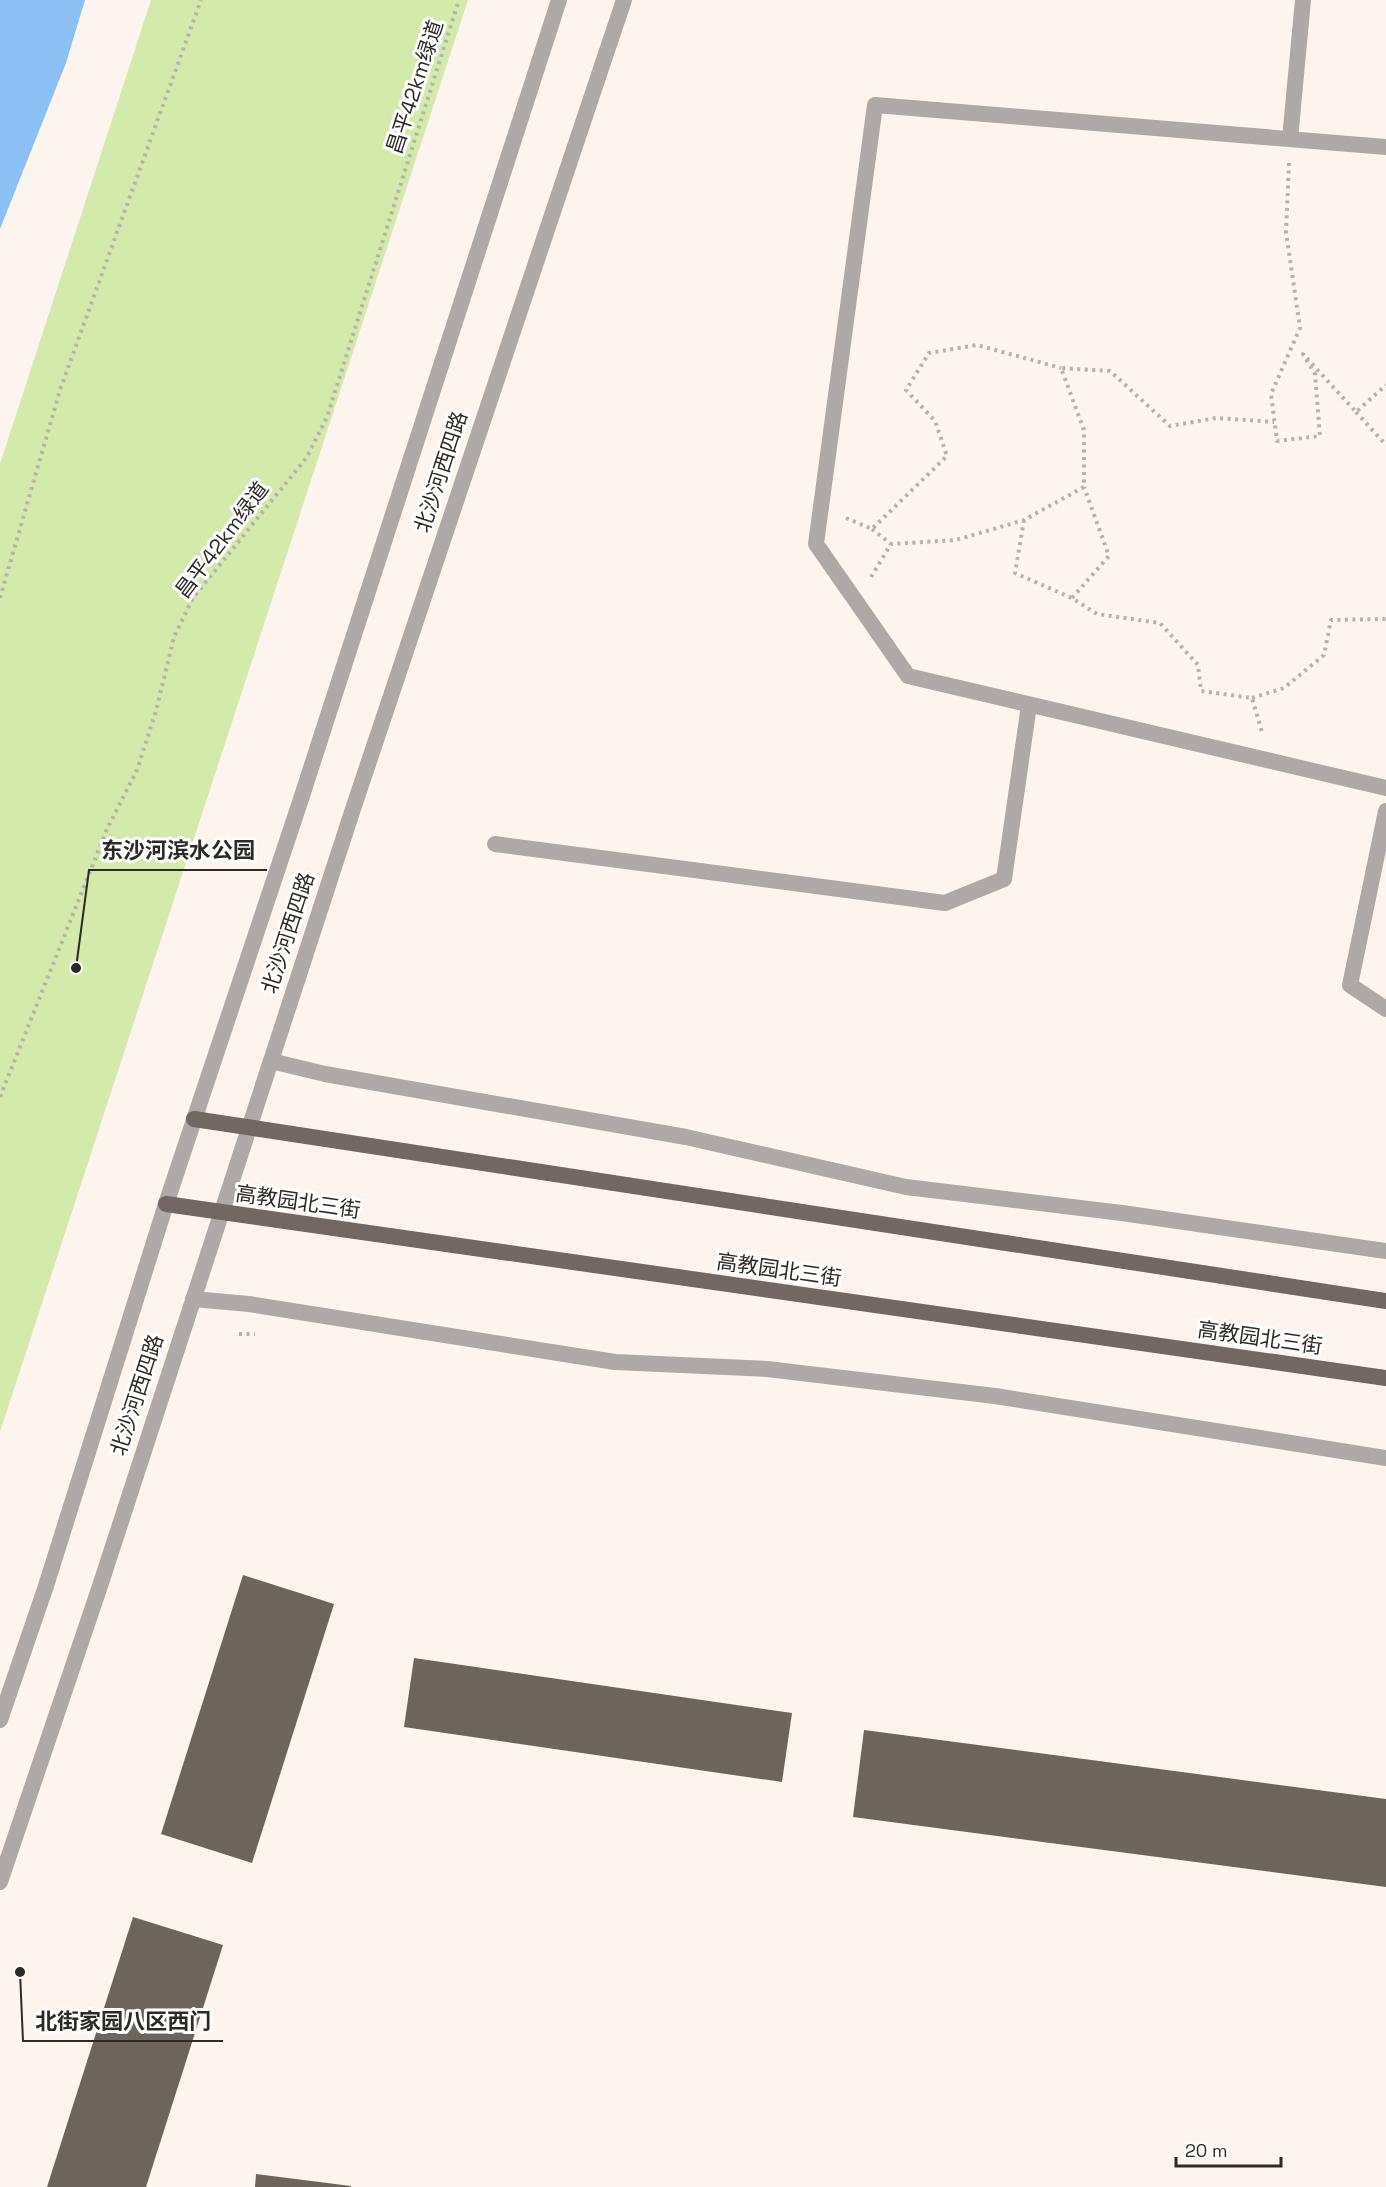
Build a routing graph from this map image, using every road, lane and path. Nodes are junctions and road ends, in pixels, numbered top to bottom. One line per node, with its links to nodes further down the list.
1 (201, 0): 18 (path)
2 (459, 0): 30 (path, 昌平42km绿道)
3 (560, 0): 31 (street, 北沙河西四路)
4 (624, 0): 29 (street, 北沙河西四路)
5 (1303, 0): 6 (street)
6 (1290, 139): 7 (street); 11 (path); 14 (street)
7 (1386, 147)
8 (1061, 368): 11 (path); 13 (path); 16 (path)
9 (1386, 385): 10 (path)
10 (1356, 412): 11 (path); 12 (path)
11 (1274, 422)
12 (1386, 445)
13 (1084, 487): 15 (path); 19 (path)
14 (820, 507): 16 (path); 20 (street)
15 (1024, 520): 17 (path); 19 (path)
16 (872, 529): 17 (path)
17 (891, 544): 20 (path)
18 (0, 598)
19 (1072, 598): 22 (path)
20 (856, 602): 23 (street)
21 (1386, 619): 22 (path)
22 (1252, 698): 24 (path)
23 (1029, 705): 24 (street); 27 (street)
24 (1271, 761): 25 (street)
25 (1386, 788)
26 (1386, 811): 28 (street)
27 (495, 844)
28 (1386, 1009)
29 (271, 1061): 32 (street, 北沙河西四路); 35 (street)
30 (0, 1097)
31 (194, 1119): 32 (main road); 33 (street, 北沙河西四路)
32 (249, 1129): 34 (street, 北沙河西四路); 37 (main road)
33 (166, 1204): 34 (main road, 高教园北三街); 40 (street, 北沙河西四路)
34 (221, 1214): 36 (street, 北沙河西四路); 38 (main road, 高教园北三街)
35 (1386, 1251)
36 (193, 1299): 39 (street); 41 (street, 北沙河西四路)
37 (1386, 1301)
38 (1386, 1378)
39 (1386, 1458)
40 (0, 1720)
41 (0, 1882)

